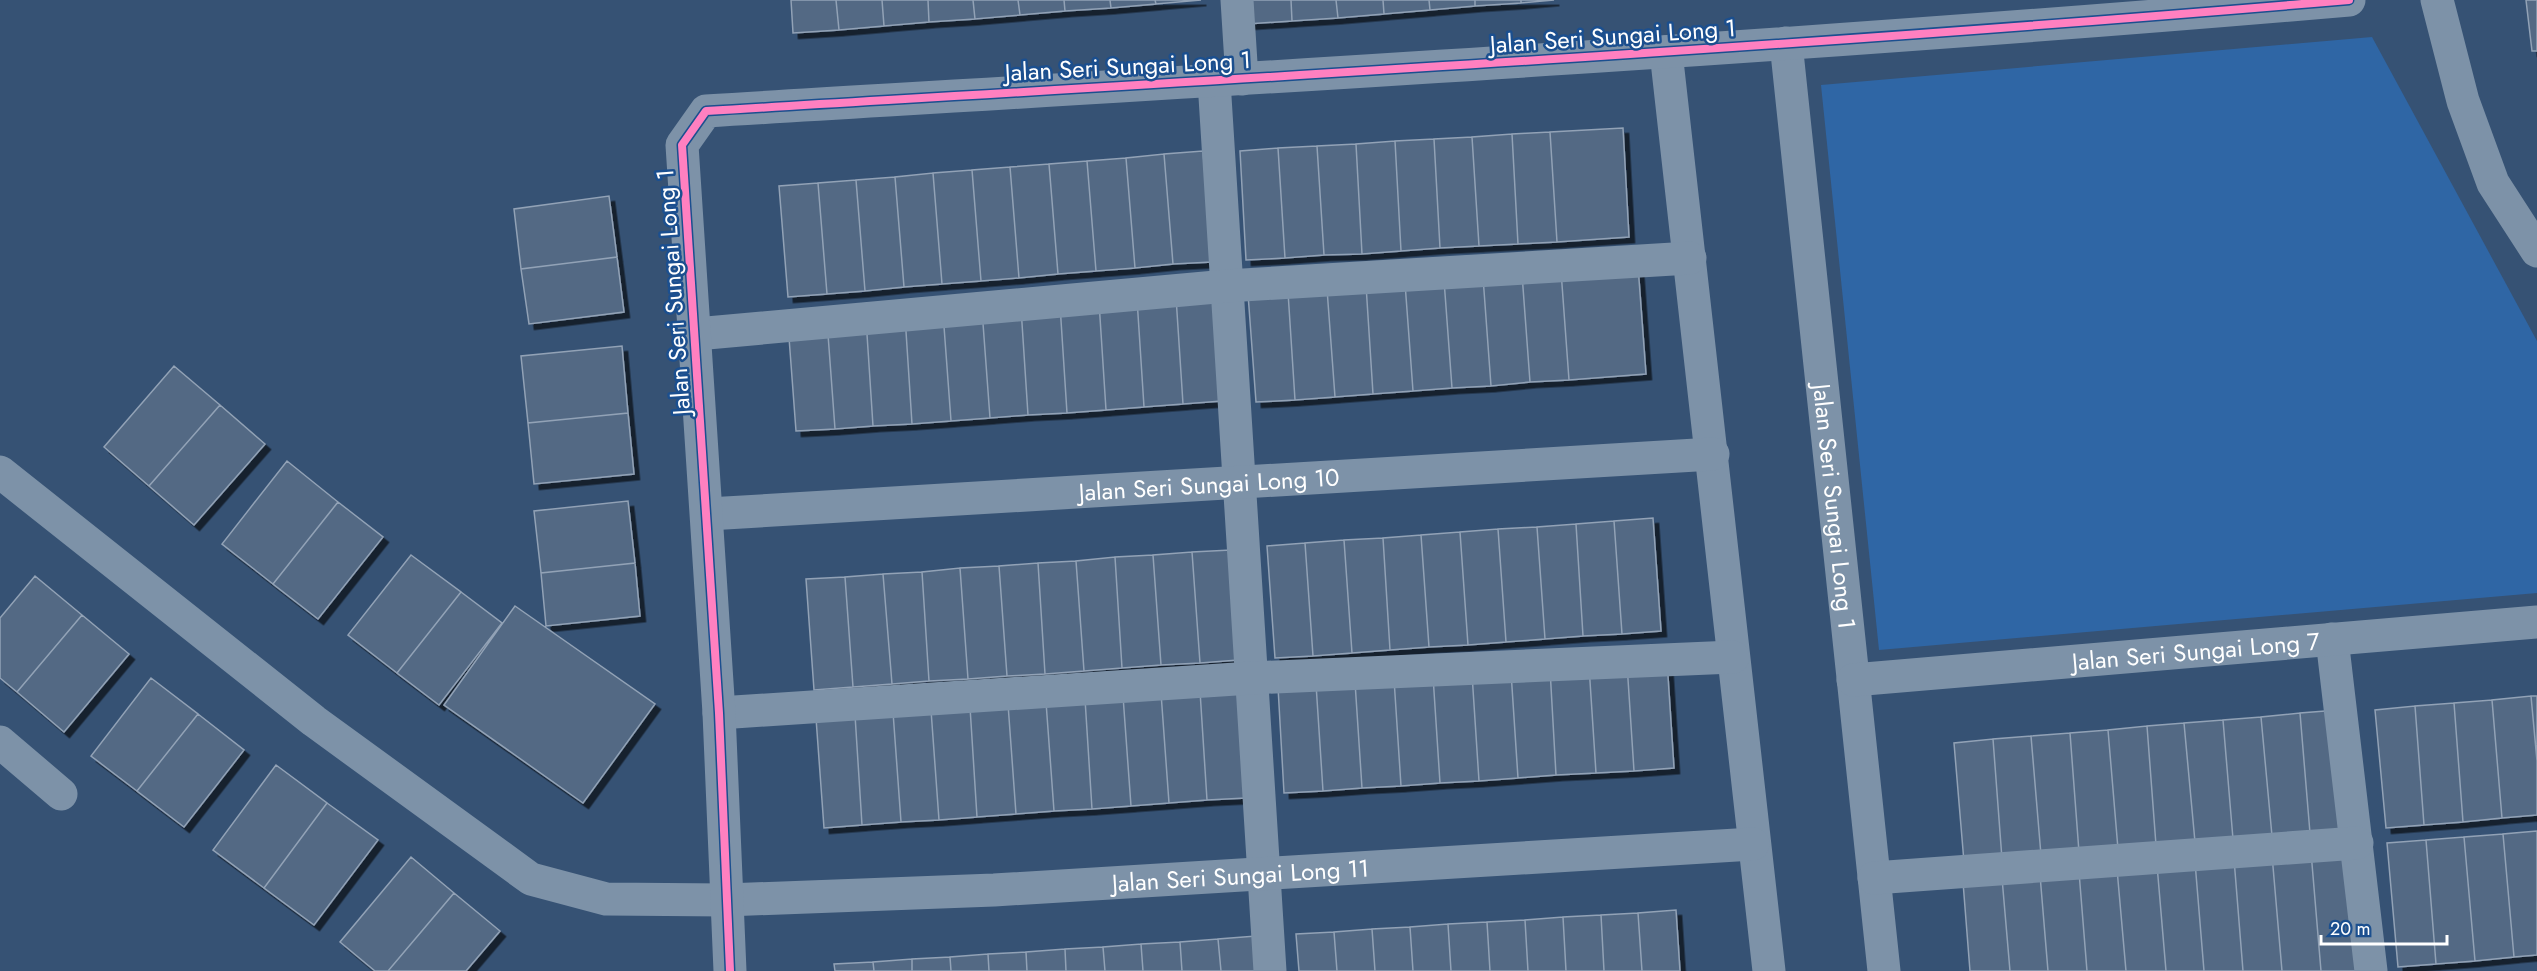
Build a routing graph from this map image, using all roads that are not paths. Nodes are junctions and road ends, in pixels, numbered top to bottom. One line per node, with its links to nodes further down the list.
1 (1237, 0): 6 (street)
2 (2349, 0): 4 (street, Jalan Seri Sungai Long 1)
3 (2437, 0): 7 (street)
4 (1786, 43): 5 (street, Jalan Seri Sungai Long 1); 19 (street, Jalan Seri Sungai Long 1)
5 (1666, 52): 6 (street, Jalan Seri Sungai Long 1); 8 (street)
6 (1228, 80): 9 (street); 10 (street, Jalan Seri Sungai Long 1)
7 (2537, 251)
8 (1690, 258): 9 (street); 11 (street)
9 (1227, 286): 10 (street); 13 (street)
10 (696, 334): 14 (street, Jalan Seri Sungai Long 1)
11 (1713, 454): 13 (street, Jalan Seri Sungai Long 10); 17 (street)
12 (0, 472): 27 (street, Jalan Seri Sungai Long 11)
13 (1239, 483): 14 (street, Jalan Seri Sungai Long 10); 18 (street)
14 (708, 514): 20 (street, Jalan Seri Sungai Long 1)
15 (2537, 622): 16 (street, Jalan Seri Sungai Long 7)
16 (2332, 639): 19 (street, Jalan Seri Sungai Long 7); 23 (street)
17 (1734, 657): 18 (street); 24 (street)
18 (1251, 678): 20 (street); 25 (street)
19 (1853, 680): 26 (street, Jalan Seri Sungai Long 1)
20 (720, 713): 27 (street, Jalan Seri Sungai Long 1)
21 (0, 742): 22 (street)
22 (61, 794)
23 (2357, 843): 26 (street); 32 (street)
24 (1753, 844): 25 (street, Jalan Seri Sungai Long 11); 30 (street)
25 (1263, 873): 27 (street, Jalan Seri Sungai Long 11); 29 (street)
26 (1874, 878): 31 (street, Jalan Seri Sungai Long 1)
27 (726, 900): 28 (street, Jalan Seri Sungai Long 1)
28 (730, 971)
29 (1270, 971)
30 (1769, 971)
31 (1884, 971)
32 (2371, 971)

